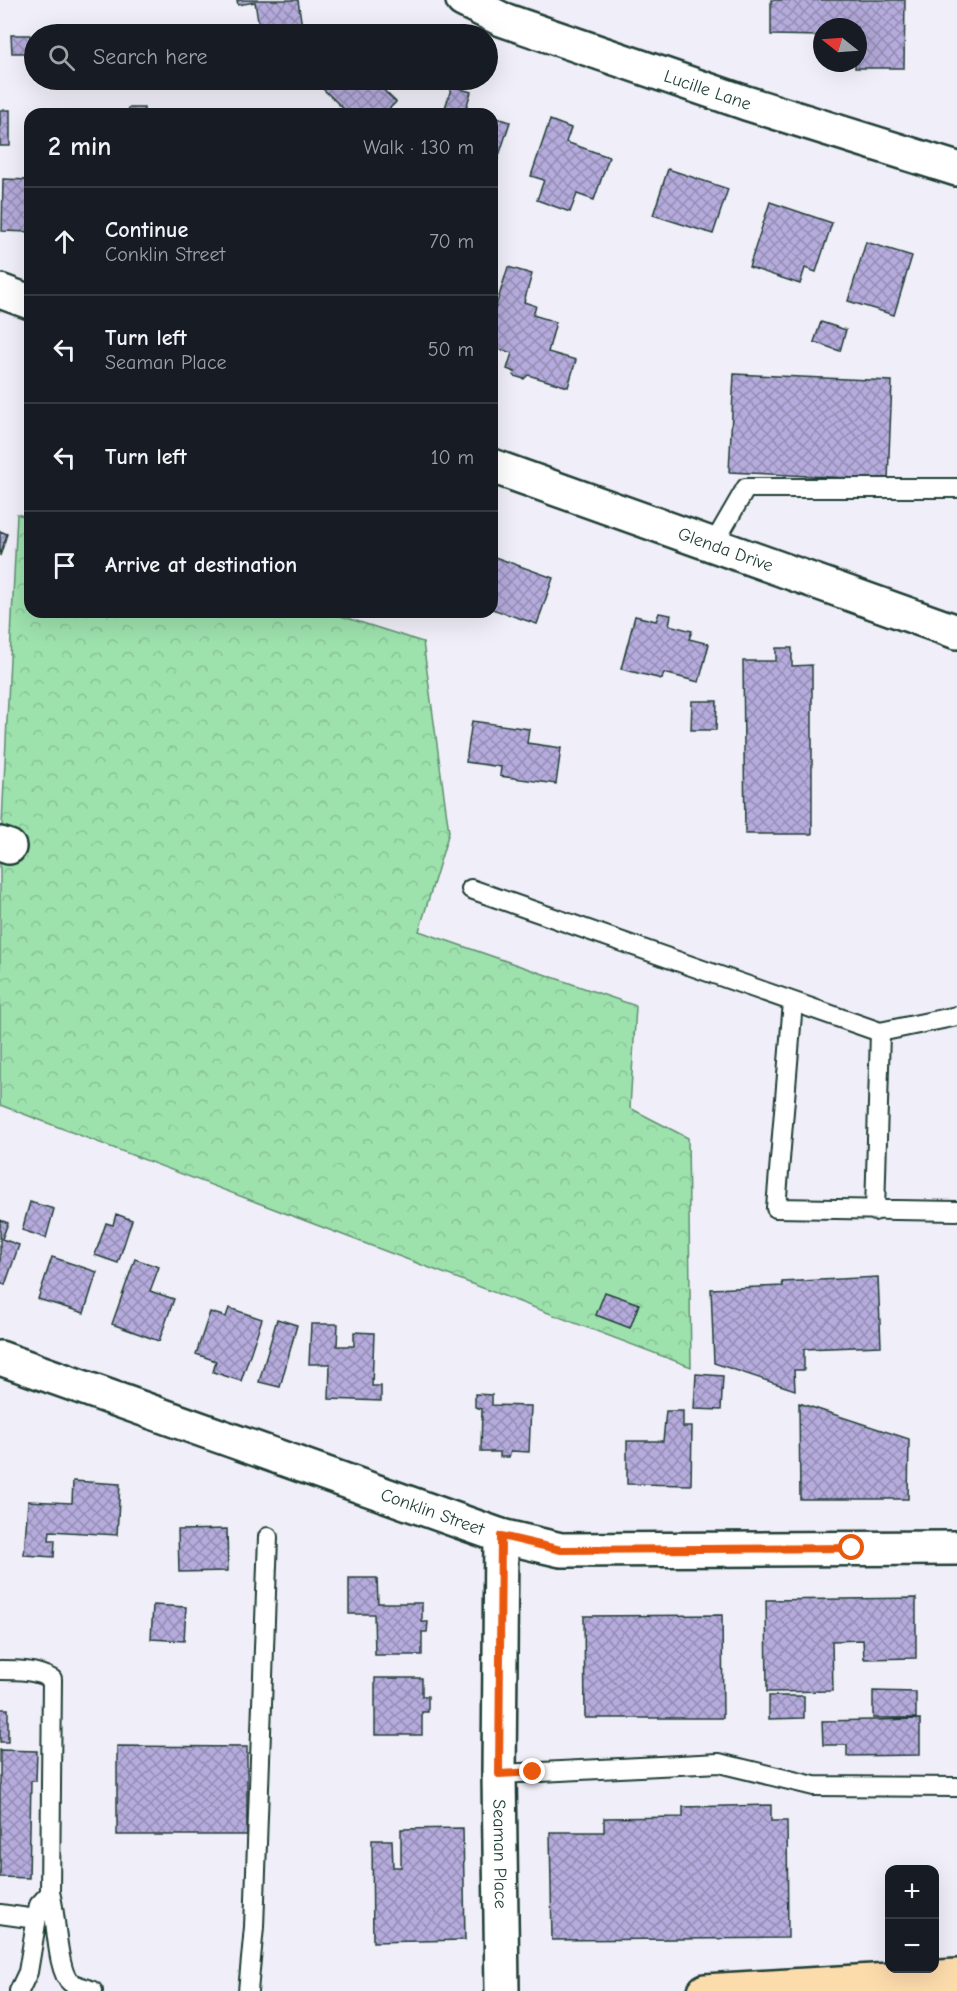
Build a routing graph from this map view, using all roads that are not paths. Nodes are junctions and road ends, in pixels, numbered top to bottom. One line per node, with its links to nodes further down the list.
1 (464, 0): 2 (street, Lucille Lane)
2 (957, 169)
3 (0, 291): 4 (street)
4 (24, 300)
5 (498, 468): 7 (street, Glenda Drive)
6 (957, 488): 7 (lane)
7 (712, 545): 8 (street, Glenda Drive)
8 (957, 632)
9 (471, 889): 10 (lane)
10 (793, 1002): 12 (lane); 13 (lane)
11 (957, 1016): 12 (lane)
12 (880, 1032): 13 (lane)
13 (874, 1211): 14 (lane)
14 (957, 1211)
15 (0, 1358): 16 (street, Conklin Street)
16 (501, 1536): 18 (street, Conklin Street); 20 (street, Seaman Place)
17 (268, 1537): 28 (lane)
18 (957, 1548)
19 (0, 1670): 22 (lane)
20 (499, 1774): 21 (lane); 29 (street, Seaman Place)
21 (957, 1787)
22 (50, 1893): 24 (lane); 27 (lane)
23 (0, 1914): 24 (lane)
24 (36, 1919): 26 (lane)
25 (957, 1976): 30 (main road)
26 (19, 1991)
27 (93, 1991)
28 (248, 1991)
29 (501, 1991)
30 (705, 1991)

